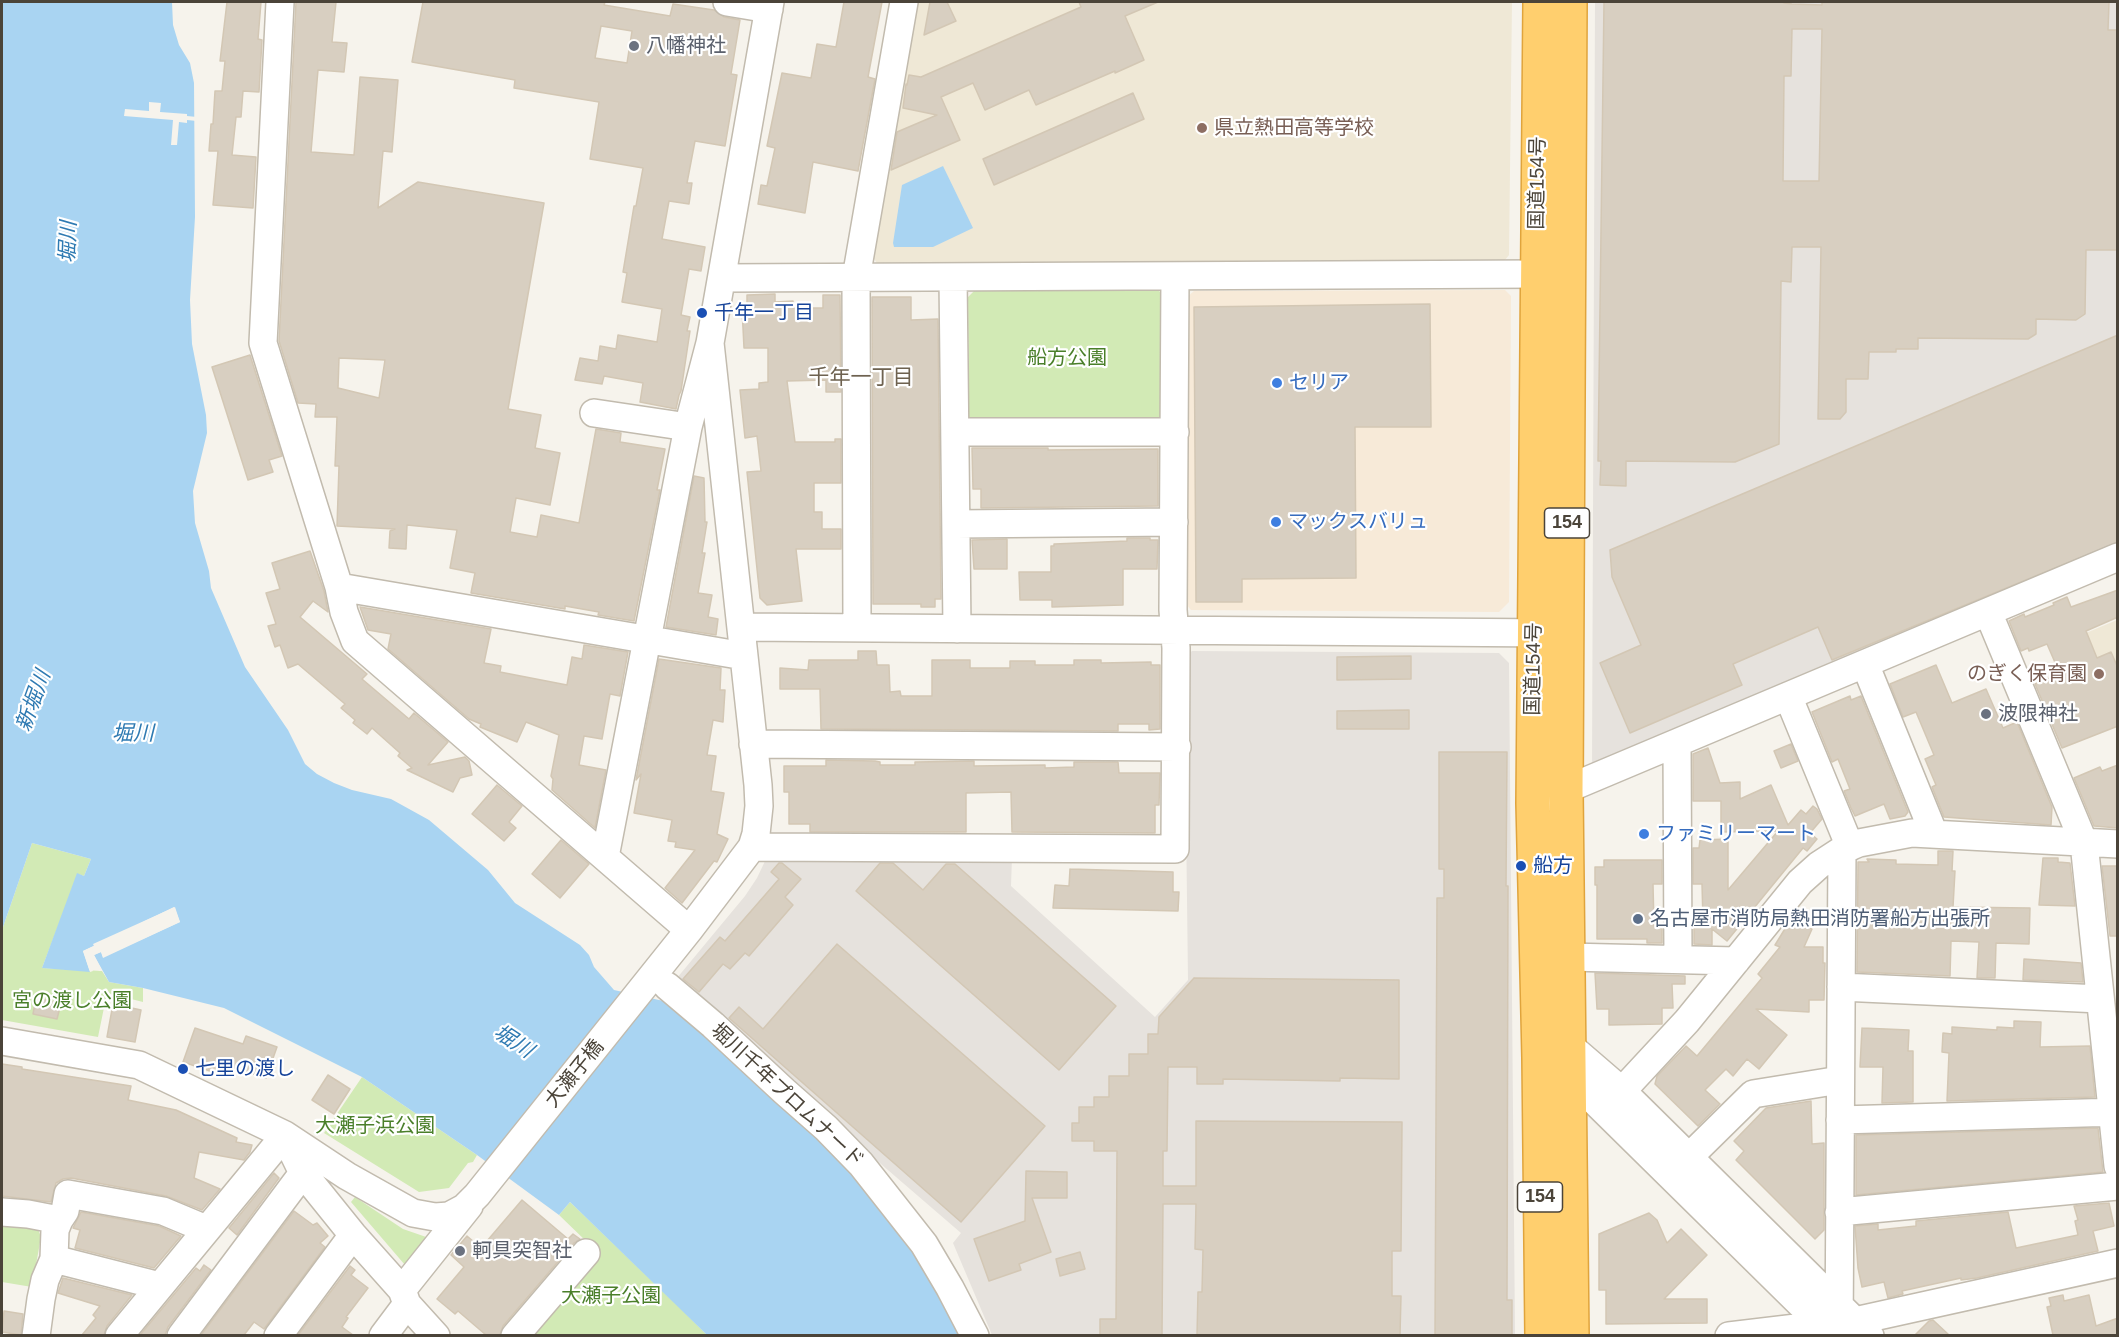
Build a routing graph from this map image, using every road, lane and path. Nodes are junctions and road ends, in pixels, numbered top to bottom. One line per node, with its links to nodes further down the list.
1 (280, 2): 20 (street)
2 (727, 2): 6 (street)
3 (904, 2): 11 (street)
4 (1540, 2): 7 (highway, 国道154号 / 154)
5 (1570, 2): 26 (highway, 国道154号 / 154)
6 (769, 5): 10 (street)
7 (1538, 274): 9 (street); 27 (highway, 国道154号 / 154)
8 (953, 277): 9 (street); 11 (street); 15 (street)
9 (1175, 277): 16 (street)
10 (723, 278): 11 (street); 12 (street)
11 (856, 278): 23 (street)
12 (710, 344): 14 (street); 22 (street)
13 (594, 413): 14 (street)
14 (688, 427): 28 (street)
15 (955, 432): 16 (street); 18 (street)
16 (1175, 432): 17 (street)
17 (1174, 522): 18 (street); 25 (street)
18 (956, 524): 24 (street)
19 (2118, 557): 21 (street)
20 (339, 587): 28 (street); 42 (street)
21 (1988, 612): 30 (street); 38 (street)
22 (741, 627): 23 (street); 29 (street)
23 (857, 628): 24 (street)
24 (957, 629): 25 (street)
25 (1174, 631): 27 (street); 34 (street)
26 (1567, 632): 27 (street); 35 (highway, 国道154号 / 154)
27 (1534, 634): 36 (highway, 国道154号 / 154)
28 (647, 640): 29 (street); 42 (street)
29 (744, 656): 32 (street)
30 (1865, 664): 31 (street); 37 (street)
31 (1788, 696): 33 (street); 41 (street)
32 (753, 744): 34 (street); 40 (street)
33 (1677, 744): 35 (street); 45 (street)
34 (1177, 747): 40 (street)
35 (1566, 790): 36 (street); 44 (highway, 国道154号 / 154)
36 (1533, 803): 50 (highway, 国道154号 / 154)
37 (1934, 834): 38 (street); 41 (street)
38 (2084, 843): 39 (street); 49 (street)
39 (2118, 844)
40 (752, 846): 43 (street, 大瀬子橋)
41 (1846, 849): 46 (street); 48 (street)
42 (605, 857): 43 (street)
43 (689, 930): 47 (street, 大瀬子橋)
44 (1568, 957): 45 (street); 52 (highway, 国道154号 / 154)
45 (1678, 959): 46 (street)
46 (1736, 960): 56 (street)
47 (660, 981): 64 (street, 大瀬子橋); 83 (street, 堀川千年プロムナード)
48 (1841, 987): 49 (street); 55 (street)
49 (2100, 999): 57 (street)
50 (1538, 1021): 52 (street); 53 (highway, 国道154号 / 154)
51 (2, 1041): 59 (street)
52 (1569, 1045): 54 (highway, 国道154号 / 154); 56 (street)
53 (1539, 1058): 54 (street); 84 (highway, 国道154号 / 154)
54 (1570, 1077): 75 (street); 85 (highway, 国道154号 / 154)
55 (1840, 1080): 58 (street); 60 (street)
56 (1622, 1091): 60 (street)
57 (2115, 1112): 58 (street); 61 (street)
58 (1840, 1120): 66 (street)
59 (285, 1135): 62 (street); 64 (street); 68 (street)
60 (1689, 1157): 75 (street)
61 (2118, 1166)
62 (303, 1173): 69 (street); 78 (street)
63 (2118, 1186): 66 (street)
64 (477, 1196): 74 (street)
65 (2, 1212): 67 (street)
66 (1839, 1212): 75 (street)
67 (59, 1220): 68 (street); 71 (street)
68 (206, 1229): 73 (street)
69 (353, 1235): 74 (street); 79 (street)
70 (586, 1253): 82 (street)
71 (54, 1259): 73 (street); 76 (street)
72 (2118, 1263): 75 (street)
73 (160, 1286): 77 (street)
74 (405, 1297): 80 (street); 81 (street)
75 (1842, 1326): 86 (street)
76 (36, 1335)
77 (119, 1335)
78 (181, 1335)
79 (278, 1335)
80 (383, 1335)
81 (436, 1335)
82 (516, 1335)
83 (975, 1335)
84 (1542, 1335)
85 (1572, 1335)
86 (1729, 1335)

